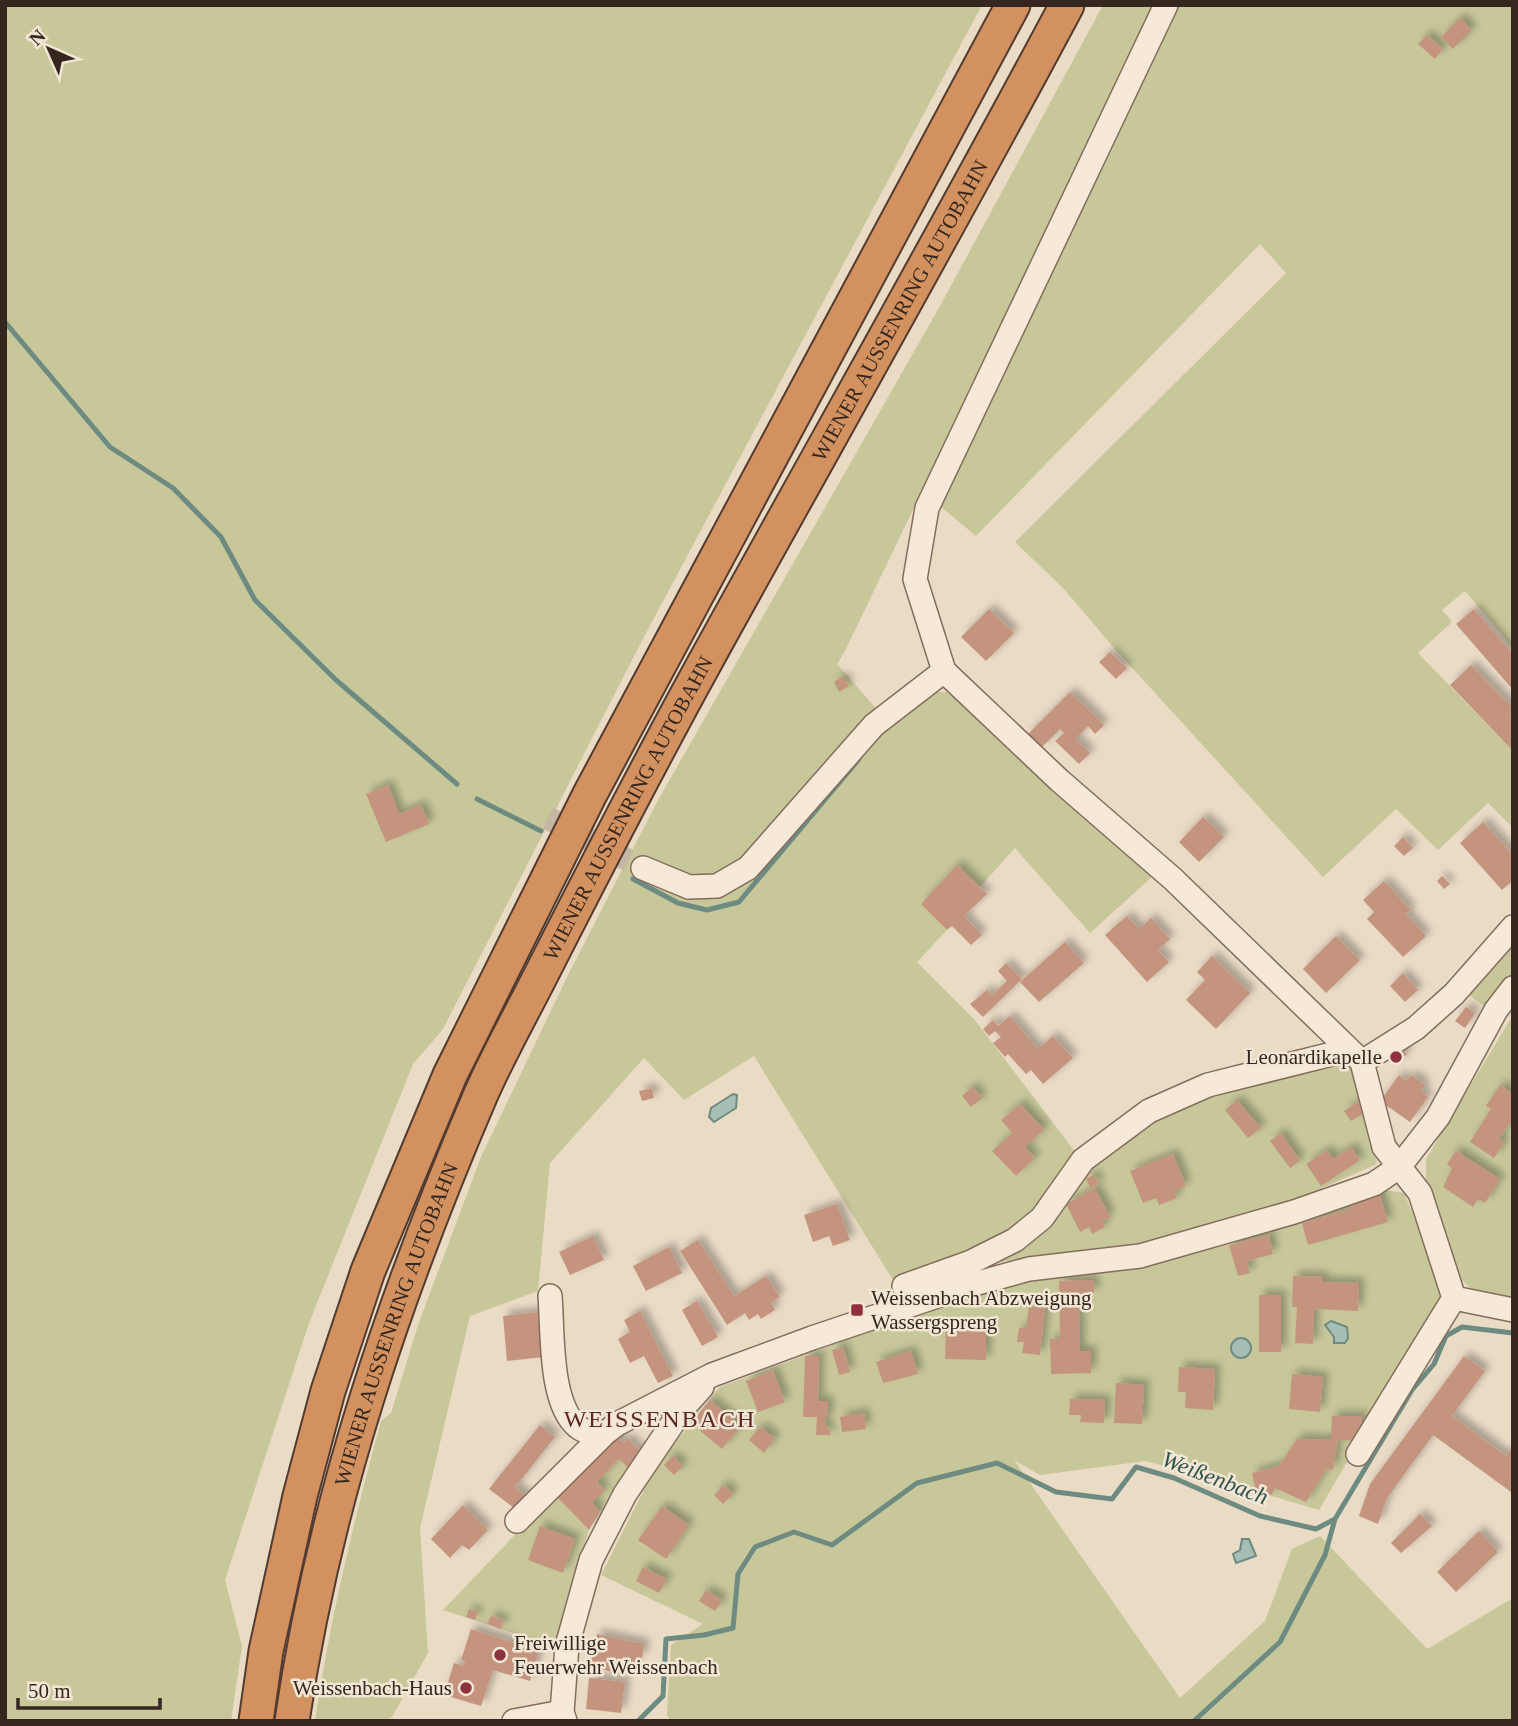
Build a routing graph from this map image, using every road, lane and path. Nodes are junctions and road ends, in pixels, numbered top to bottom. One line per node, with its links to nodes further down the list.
1 (1013, 5): 19 (highway, WIENER AUSSENRING AUTOBAHN)
2 (1067, 5): 20 (highway, WIENER AUSSENRING AUTOBAHN)
3 (1166, 5): 4 (street)
4 (944, 671): 5 (street); 8 (street)
5 (643, 869)
6 (1513, 927): 8 (street)
7 (1513, 988): 9 (street)
8 (1354, 1056): 9 (street); 10 (street)
9 (1399, 1167): 12 (street); 14 (street)
10 (904, 1286)
11 (550, 1296): 15 (street)
12 (1454, 1298): 13 (street); 16 (street)
13 (1513, 1310)
14 (712, 1375): 15 (street); 18 (street)
15 (611, 1429): 17 (street)
16 (1357, 1454)
17 (517, 1521)
18 (563, 1716): 21 (street)
19 (256, 1721)
20 (292, 1721)
21 (514, 1721)

